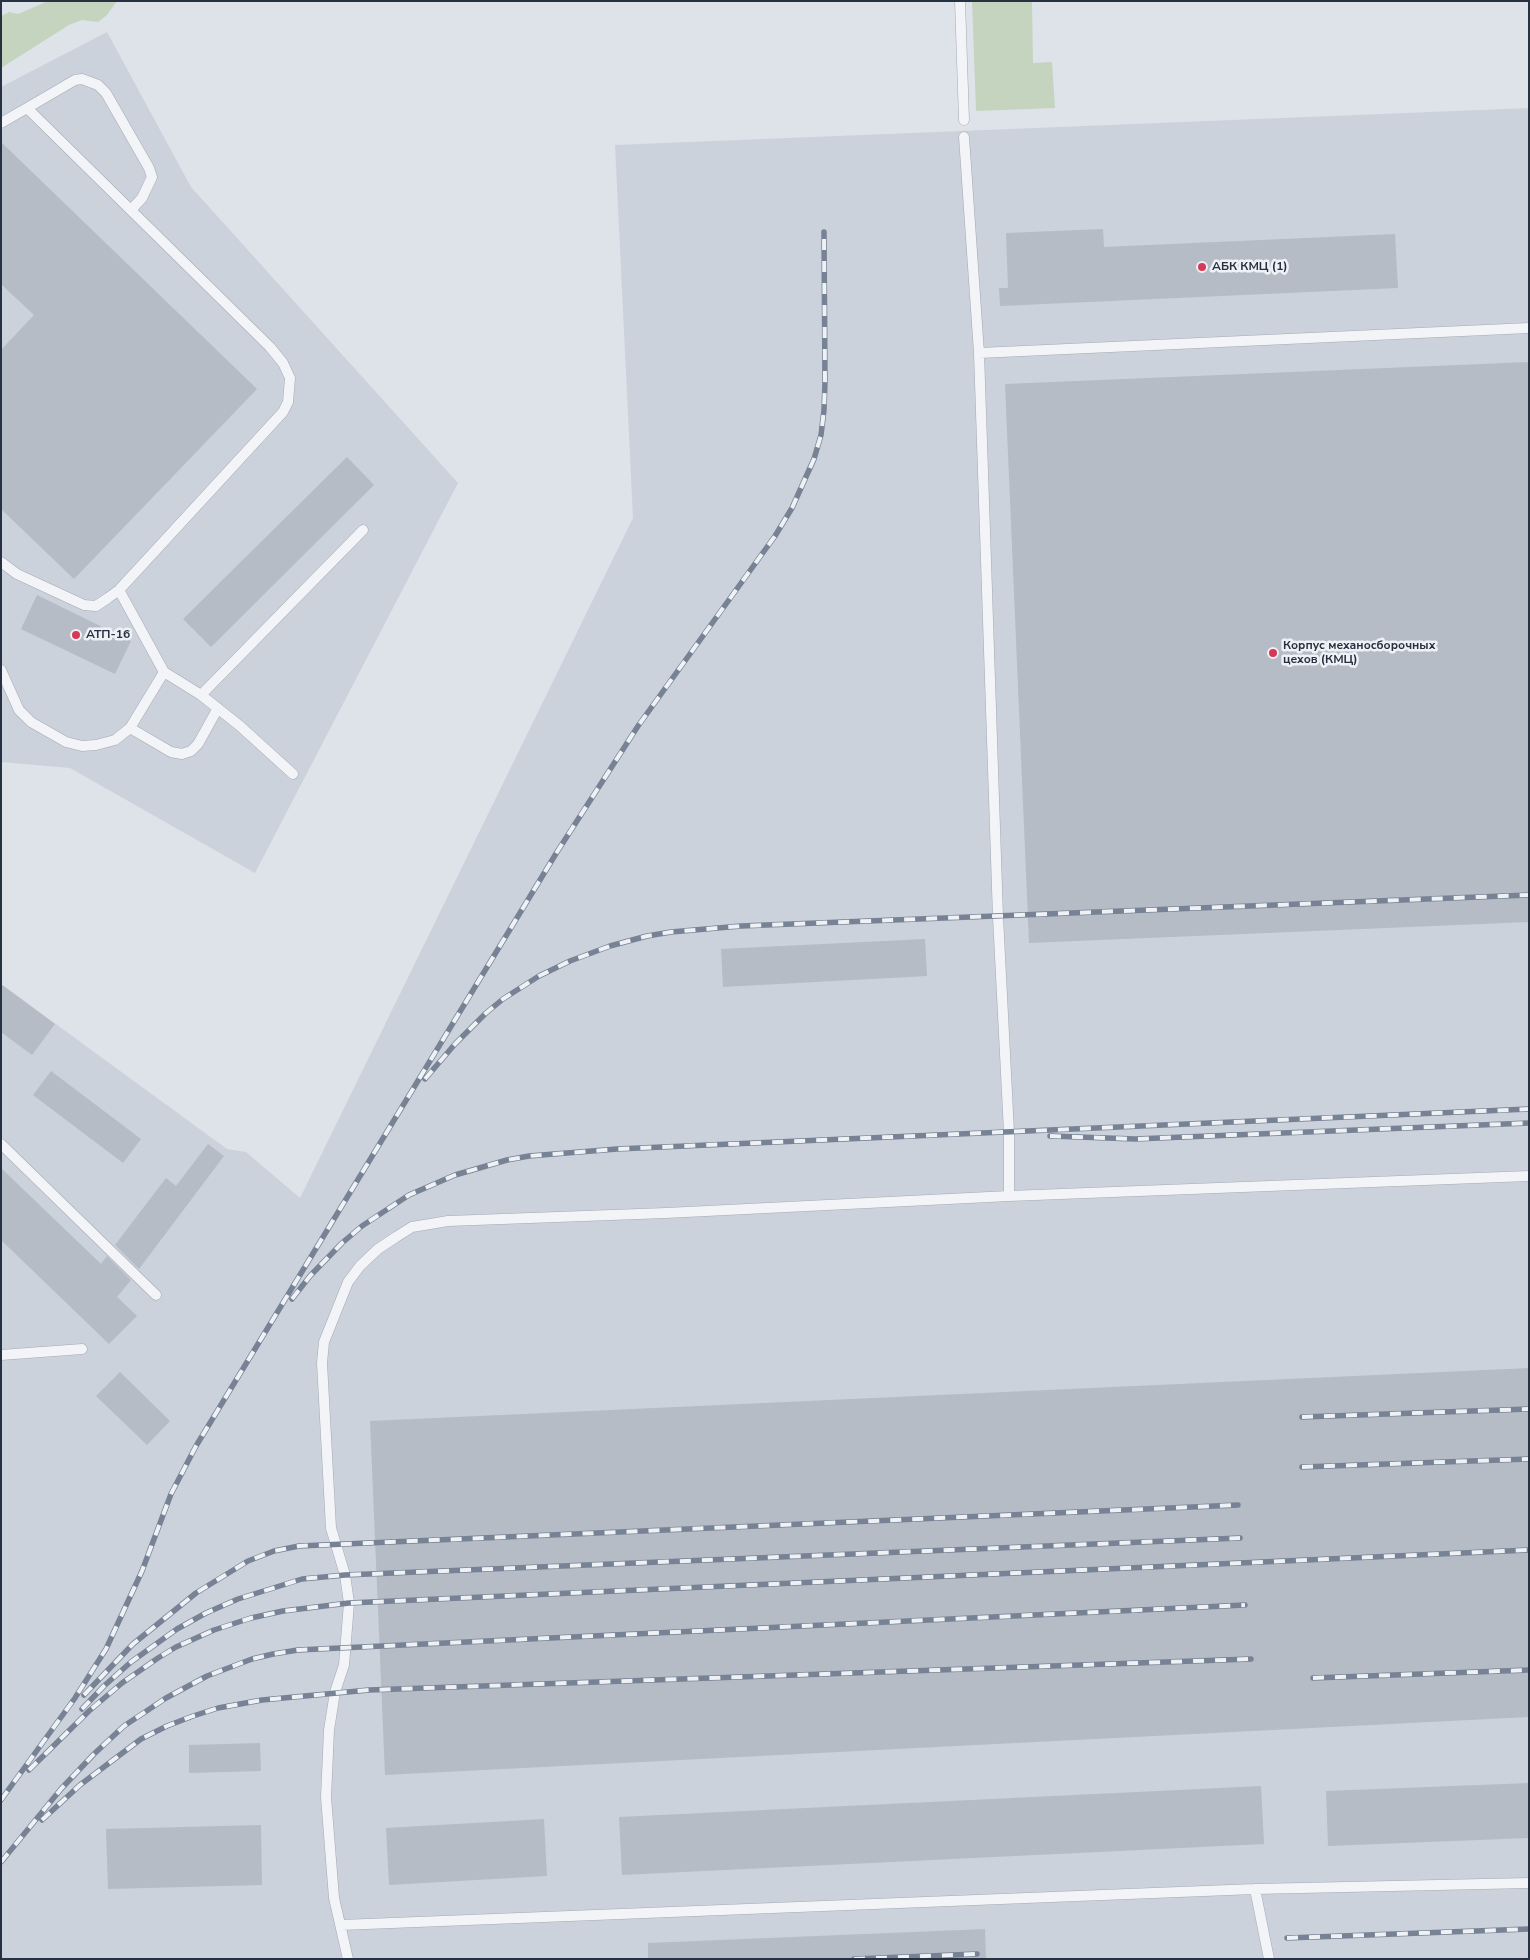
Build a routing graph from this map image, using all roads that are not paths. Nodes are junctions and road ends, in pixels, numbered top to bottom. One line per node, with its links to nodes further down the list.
1 (960, 1): 3 (lane)
2 (26, 108): 4 (lane); 6 (lane); 6 (lane)
3 (964, 120)
4 (1, 123)
5 (964, 138): 8 (lane)
6 (132, 210): 11 (lane)
7 (1529, 328): 8 (lane)
8 (979, 353): 20 (lane)
9 (363, 530): 14 (lane)
10 (3, 567): 11 (lane)
11 (119, 590): 13 (lane)
12 (1, 670): 16 (lane)
13 (164, 672): 14 (lane); 16 (lane)
14 (202, 695): 15 (lane)
15 (218, 708): 16 (lane); 17 (lane)
16 (130, 728)
17 (293, 774)
18 (1, 1144): 21 (lane)
19 (1529, 1176): 20 (lane)
20 (1009, 1196): 26 (lane)
21 (156, 1295)
22 (82, 1349): 23 (lane)
23 (1, 1355)
24 (1529, 1883): 25 (lane)
25 (1255, 1889): 26 (lane); 28 (lane)
26 (341, 1926): 27 (lane)
27 (348, 1959)
28 (1269, 1959)

